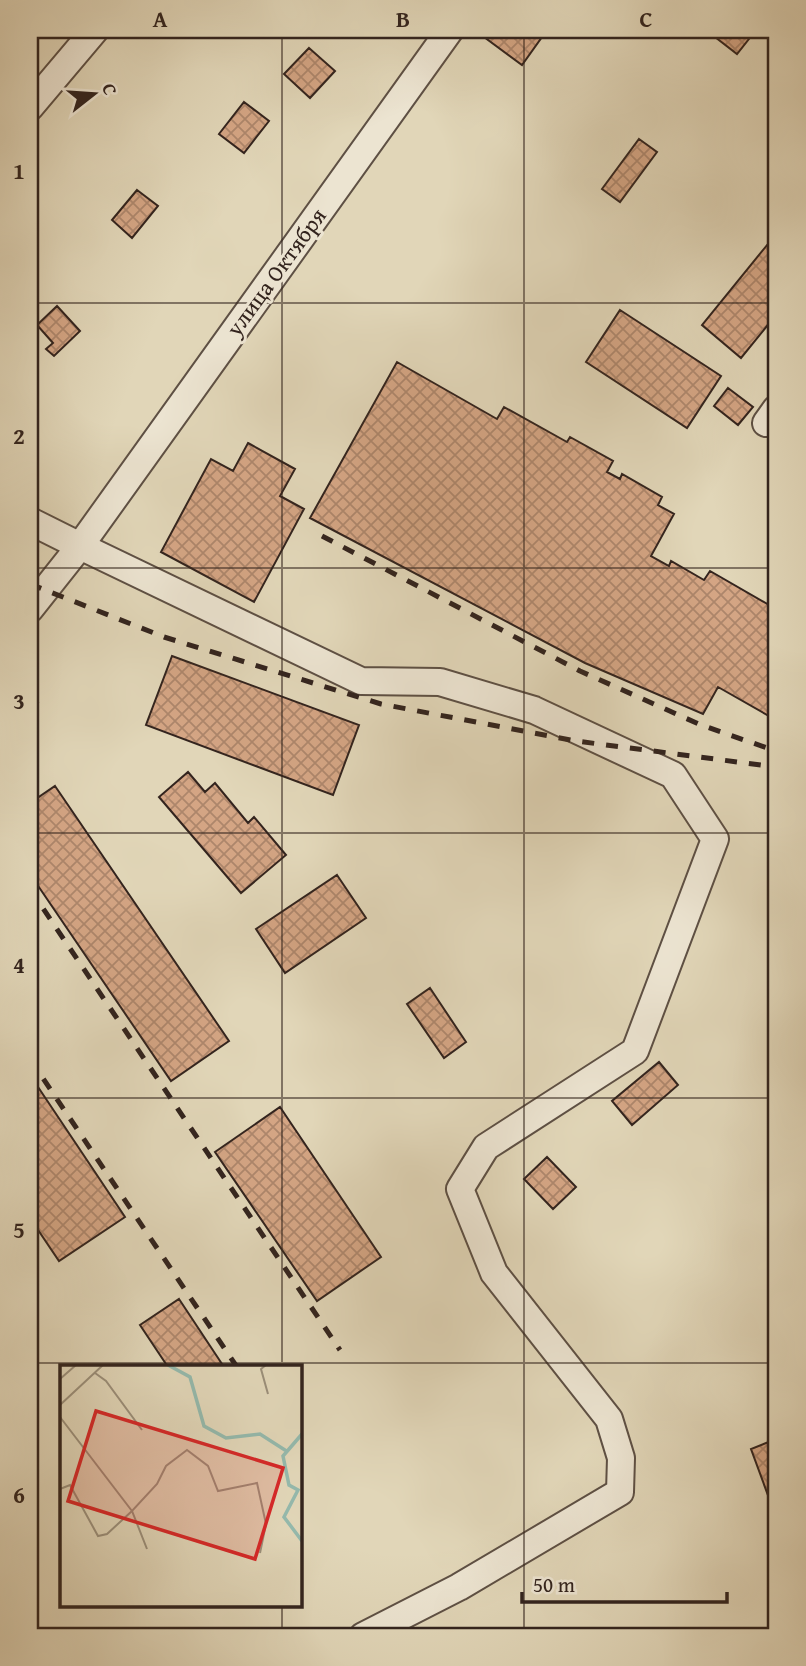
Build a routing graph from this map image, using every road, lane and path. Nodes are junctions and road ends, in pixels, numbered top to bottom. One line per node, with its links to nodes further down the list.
1 (95, 30): 3 (street)
2 (450, 30): 5 (street, улица Октября)
3 (30, 107)
4 (30, 521): 5 (street)
5 (80, 546): 6 (street, улица Октября); 7 (street)
6 (30, 609)
7 (363, 1636)

